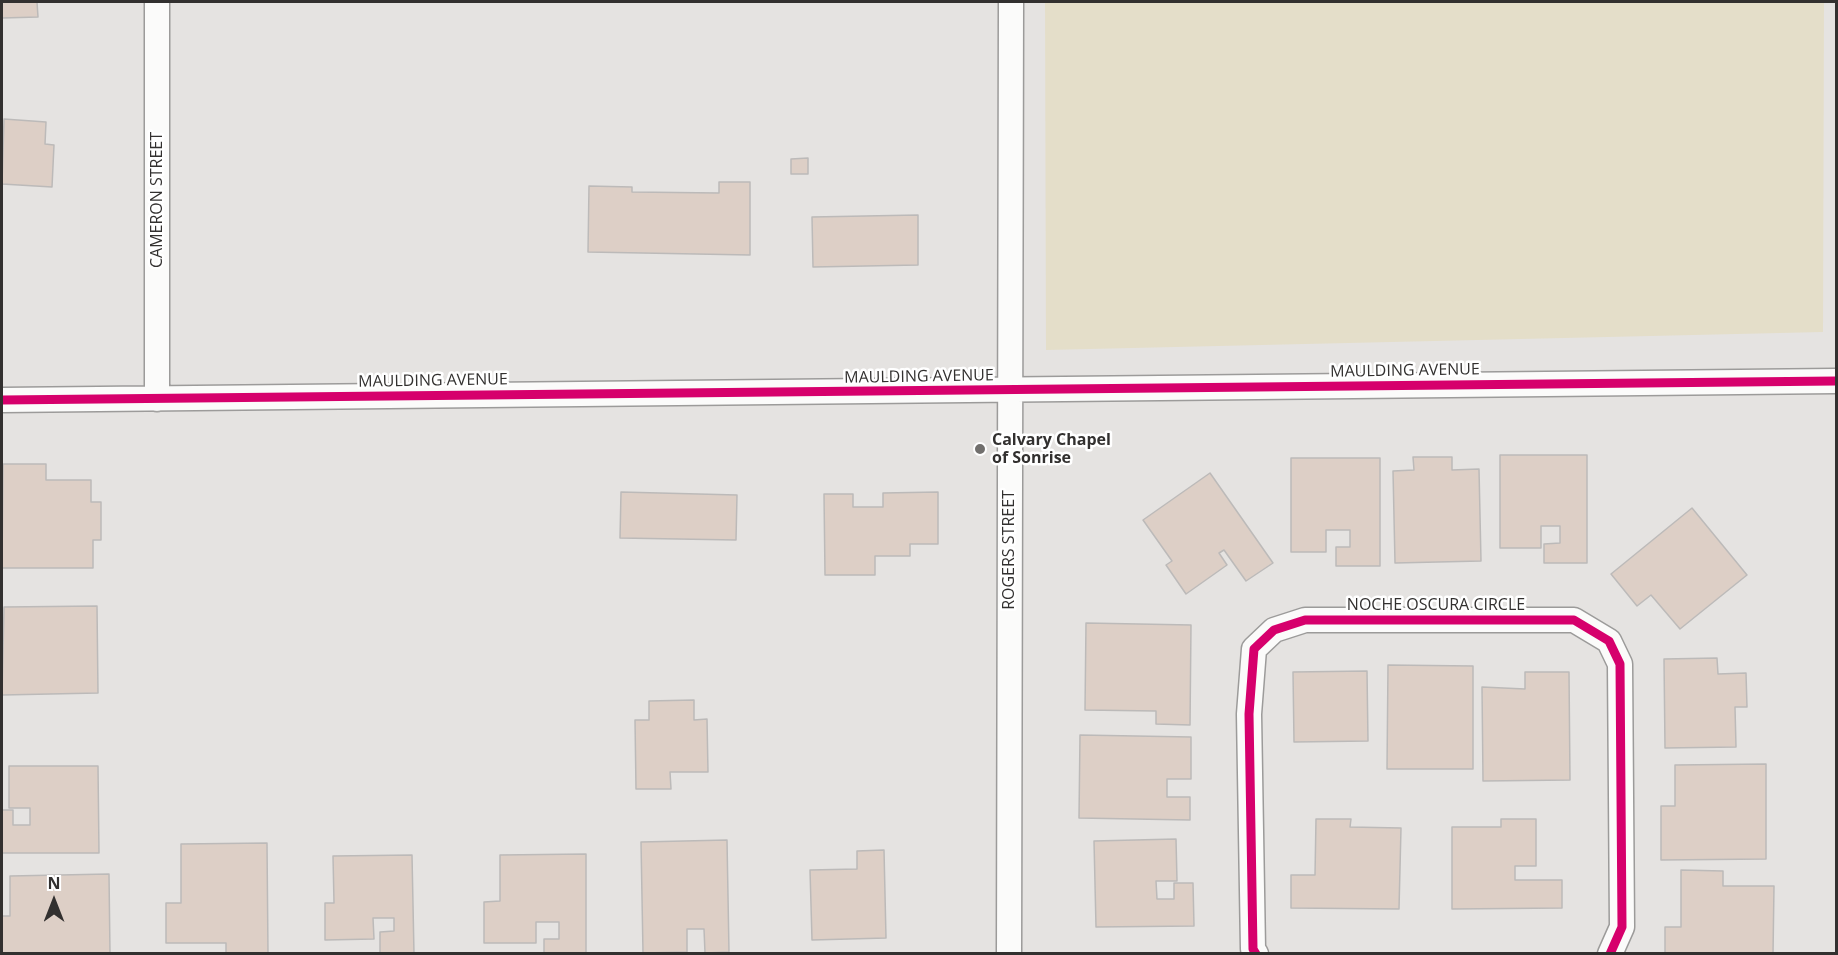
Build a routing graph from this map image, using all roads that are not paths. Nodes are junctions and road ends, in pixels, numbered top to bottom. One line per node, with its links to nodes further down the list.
1 (157, 2): 5 (street, CAMERON STREET)
2 (1011, 2): 4 (street, ROGERS STREET)
3 (1836, 381): 4 (street, MAULDING AVENUE)
4 (1010, 391): 5 (street, MAULDING AVENUE); 7 (street, ROGERS STREET)
5 (158, 399): 6 (street, MAULDING AVENUE)
6 (2, 400)
7 (1009, 954)
8 (1256, 954): 9 (street, NOCHE OSCURA CIRCLE)
9 (1610, 954)

